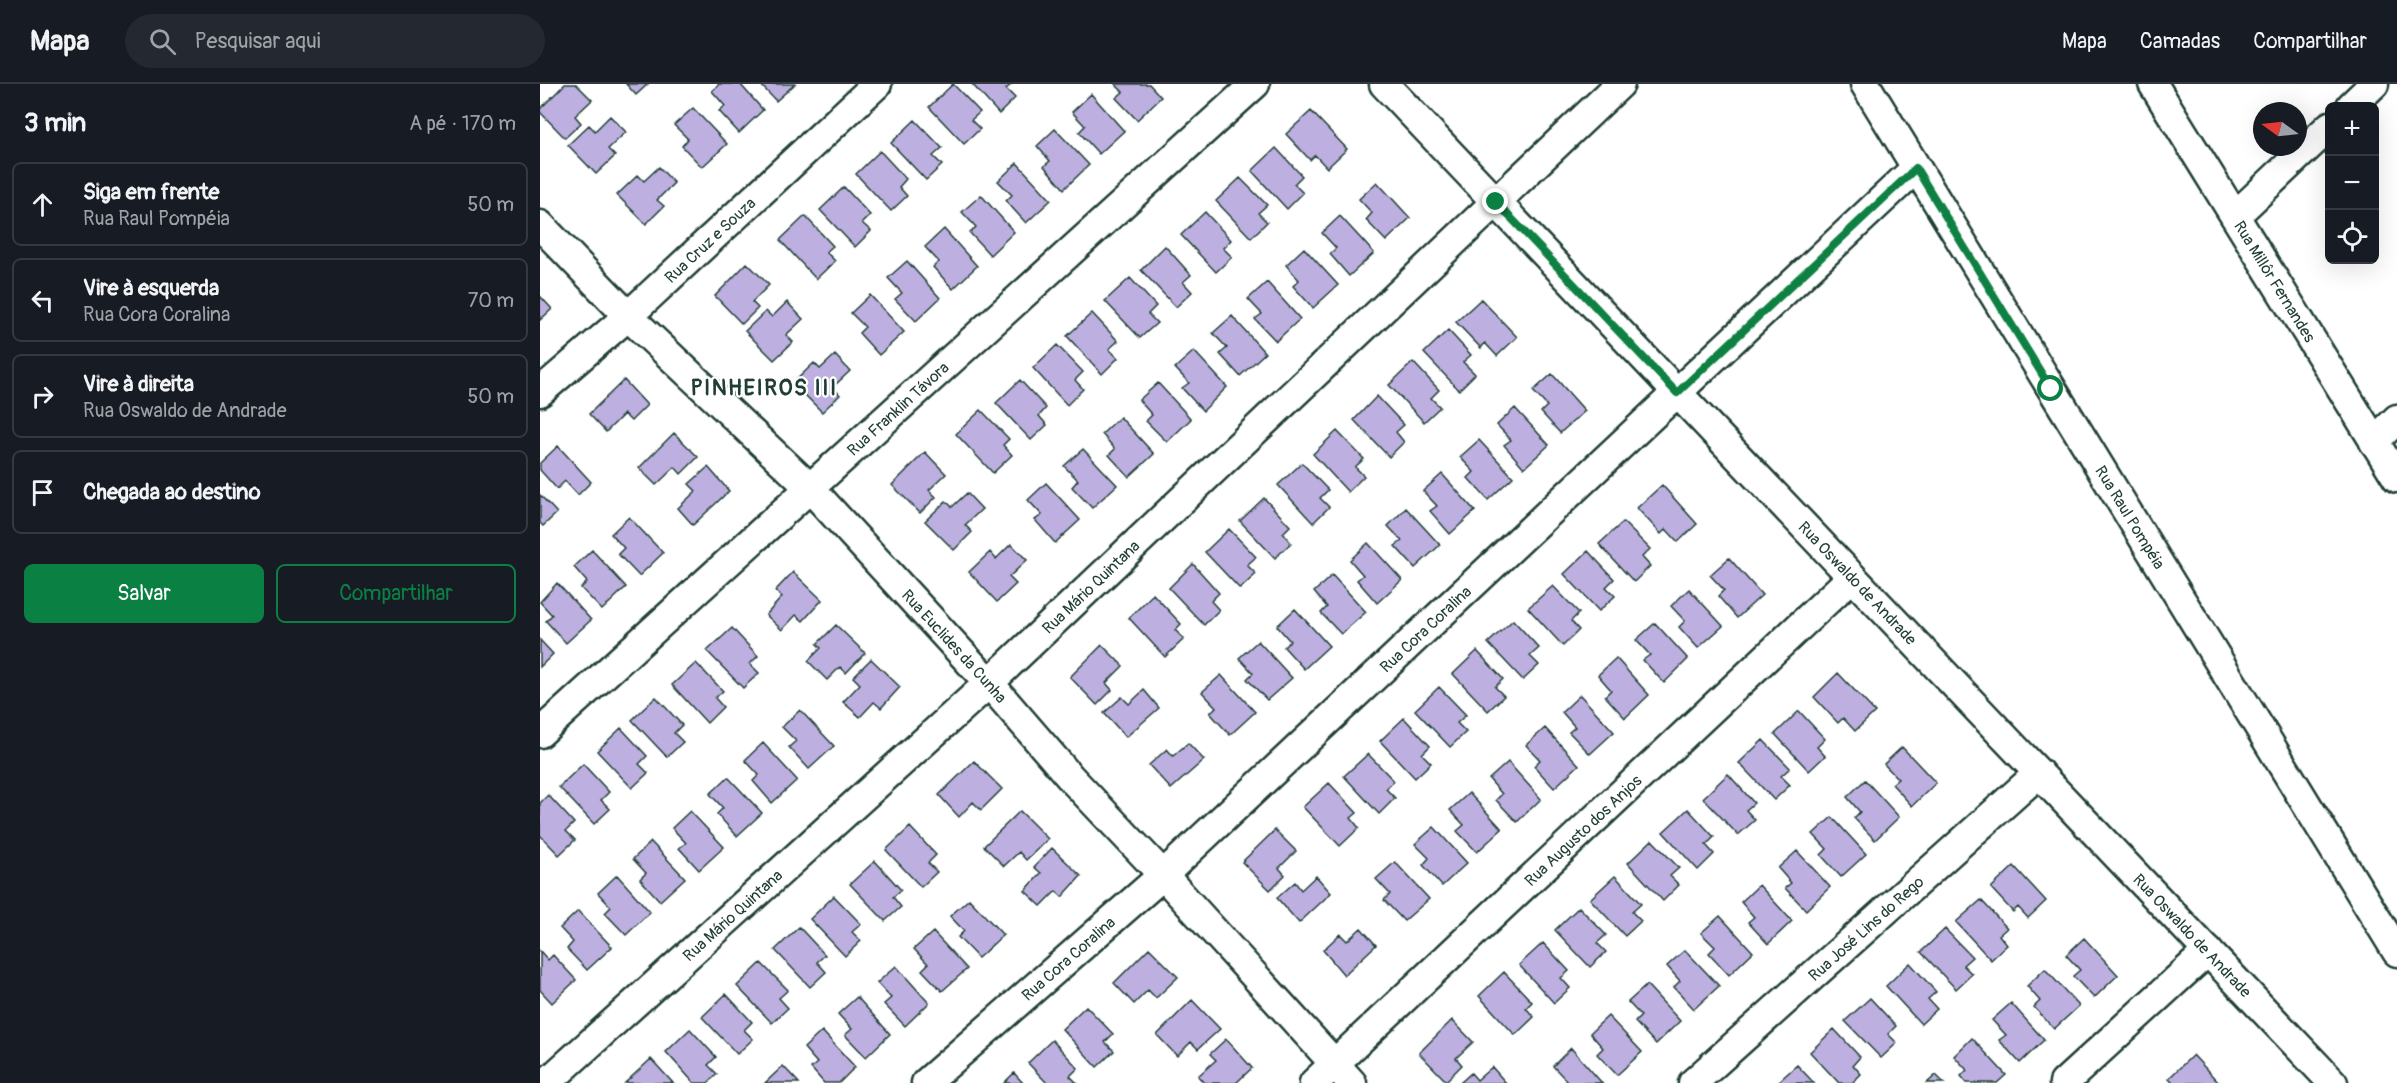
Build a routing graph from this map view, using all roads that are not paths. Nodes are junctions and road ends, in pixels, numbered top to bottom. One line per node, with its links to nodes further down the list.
1 (877, 84): 14 (street, Rua Cruz e Souza)
2 (1255, 84): 20 (street, Rua Franklin Távora)
3 (1384, 84): 11 (street, Rua Oswaldo de Andrade)
4 (1620, 84): 11 (street, Rua Mário Quintana)
5 (1865, 84): 10 (street, Rua Raul Pompéia)
6 (2153, 84): 12 (street, Rua Millôr Fernandes)
7 (2374, 84): 8 (street)
8 (2355, 102)
9 (2325, 131): 12 (street)
10 (1916, 168): 16 (street, Rua Cora Coralina); 27 (street, Rua Raul Pompéia)
11 (1496, 202): 16 (street, Rua Oswaldo de Andrade); 22 (street, Rua Mário Quintana)
12 (2235, 216): 18 (street, Rua Millôr Fernandes)
13 (540, 225): 14 (street, Rua Euclides da Cunha)
14 (628, 316): 15 (street, Rua Cruz e Souza); 20 (street, Rua Euclides da Cunha)
15 (540, 392)
16 (1677, 393): 21 (street, Rua Oswaldo de Andrade); 25 (street, Rua Cora Coralina)
17 (2397, 419): 18 (street)
18 (2374, 442): 19 (street, Rua Millôr Fernandes)
19 (2397, 478)
20 (810, 488): 22 (street, Rua Euclides da Cunha); 23 (street, Rua Franklin Távora)
21 (1852, 577): 24 (street, Rua Oswaldo de Andrade); 28 (street, Rua Augusto dos Anjos)
22 (989, 683): 25 (street, Rua Euclides da Cunha); 29 (street, Rua Mário Quintana)
23 (540, 733)
24 (2039, 773): 26 (street, Rua Oswaldo de Andrade); 32 (street, Rua José Lins do Rego)
25 (1163, 875): 28 (street, Rua Euclides da Cunha); 30 (street, Rua Cora Coralina)
26 (2208, 951): 33 (street); 34 (street, Rua Oswaldo de Andrade)
27 (2397, 952)
28 (1344, 1074): 31 (street, Rua Augusto dos Anjos)
29 (549, 1075)
30 (926, 1083)
31 (1314, 1083)
32 (1693, 1083)
33 (2064, 1083)
34 (2333, 1083)

